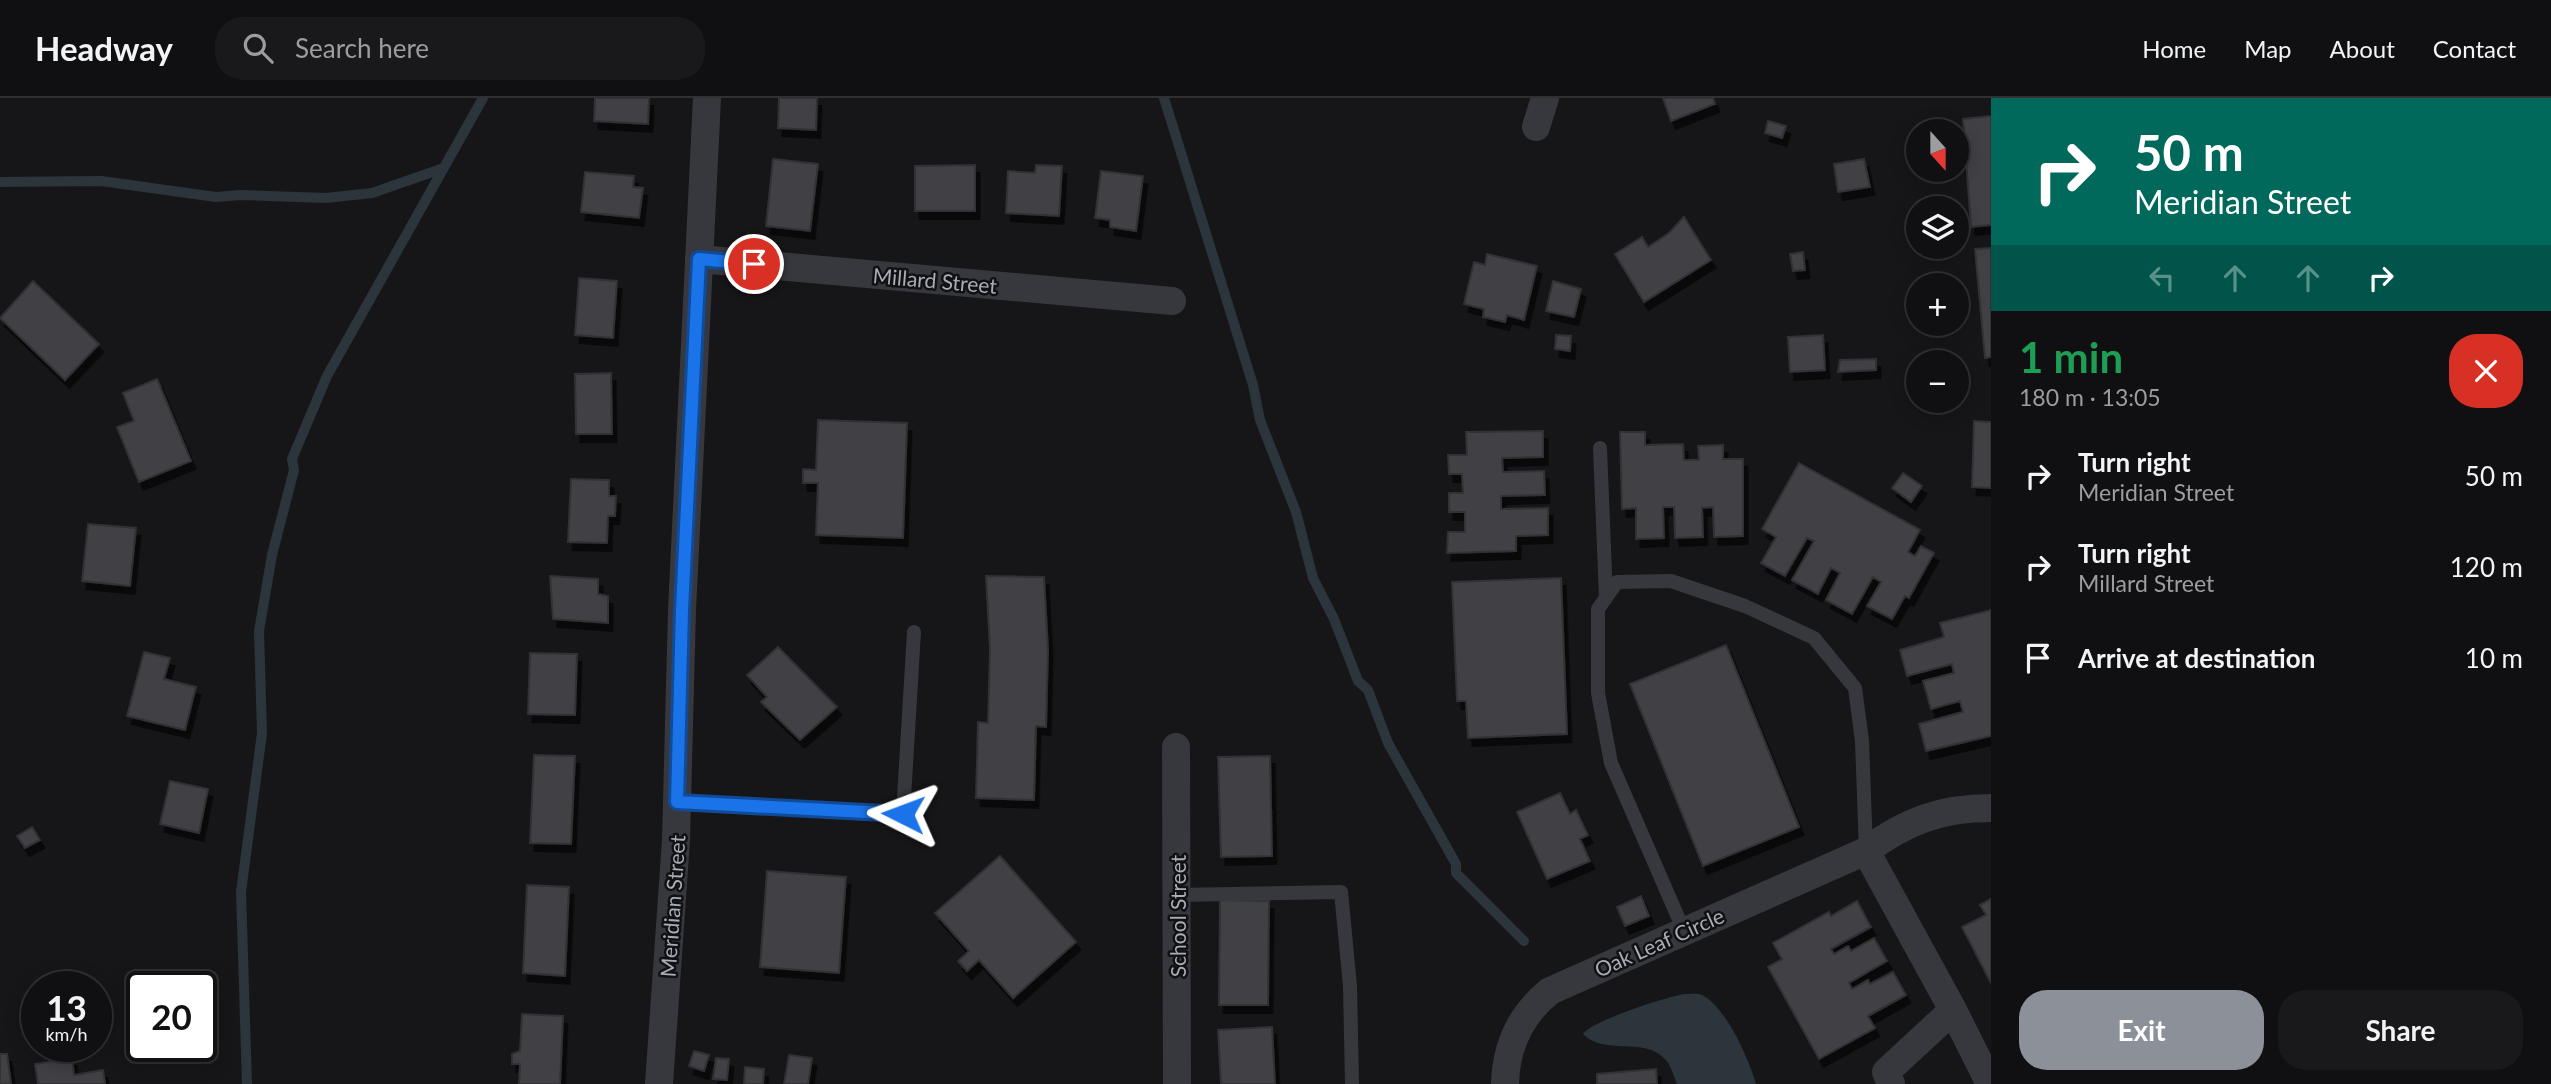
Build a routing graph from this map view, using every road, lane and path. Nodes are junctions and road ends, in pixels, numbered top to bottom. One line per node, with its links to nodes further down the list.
1 (706, 98): 4 (street, Meridian Street)
2 (1545, 98): 3 (street)
3 (1535, 127)
4 (699, 259): 5 (street, Millard Street); 10 (street, Meridian Street)
5 (1172, 301)
6 (1600, 448): 7 (lane)
7 (1606, 598): 12 (lane); 14 (lane)
8 (914, 632): 10 (lane)
9 (1176, 747): 13 (street, School Street)
10 (677, 802): 16 (street, Meridian Street)
11 (1991, 808): 12 (street, Oak Leaf Circle)
12 (1866, 850): 14 (street, Oak Leaf Circle); 15 (street)
13 (1177, 895): 17 (street, School Street); 18 (lane)
14 (1684, 931): 19 (street, Oak Leaf Circle)
15 (1953, 1010): 20 (street); 21 (street)
16 (659, 1084)
17 (1177, 1084)
18 (1352, 1084)
19 (1505, 1084)
20 (1891, 1084)
21 (1990, 1084)

